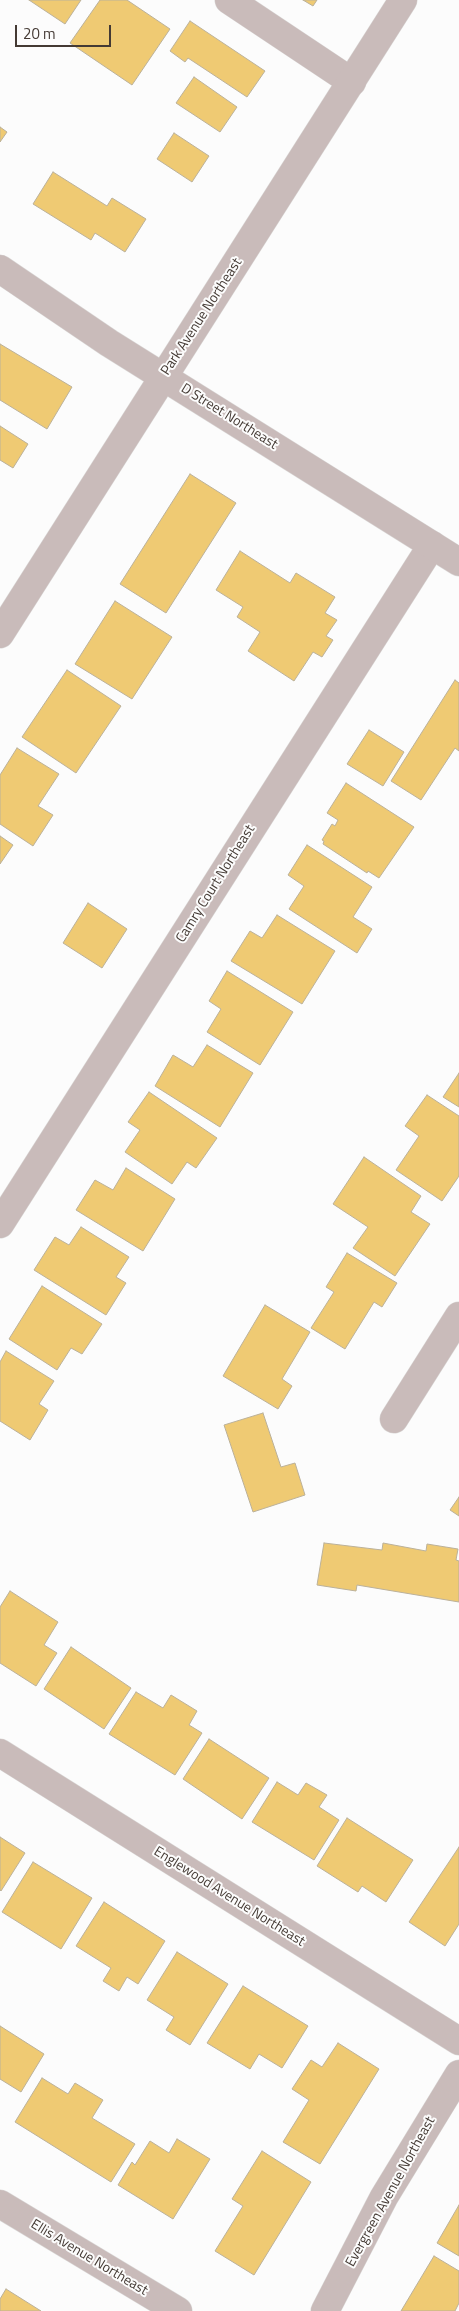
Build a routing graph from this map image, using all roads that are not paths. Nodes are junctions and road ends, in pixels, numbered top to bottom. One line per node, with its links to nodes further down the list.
1 (229, 0): 3 (street)
2 (403, 0): 3 (street, Park Avenue Northeast)
3 (352, 82): 5 (street, Park Avenue Northeast)
4 (0, 269): 5 (street, D Street Northeast)
5 (164, 376): 6 (street, D Street Northeast); 8 (street, Park Avenue Northeast)
6 (432, 544): 7 (street, D Street Northeast); 9 (street, Camry Court Northeast)
7 (459, 562)
8 (0, 634)
9 (0, 1224)
10 (459, 1316): 11 (street)
11 (394, 1419)
12 (0, 1753): 13 (street, Englewood Avenue Northeast)
13 (459, 2042)
14 (459, 2074): 17 (street, Evergreen Avenue Northeast)
15 (0, 2204): 16 (street, Ellis Avenue Northeast)
16 (178, 2311)
17 (325, 2311)

